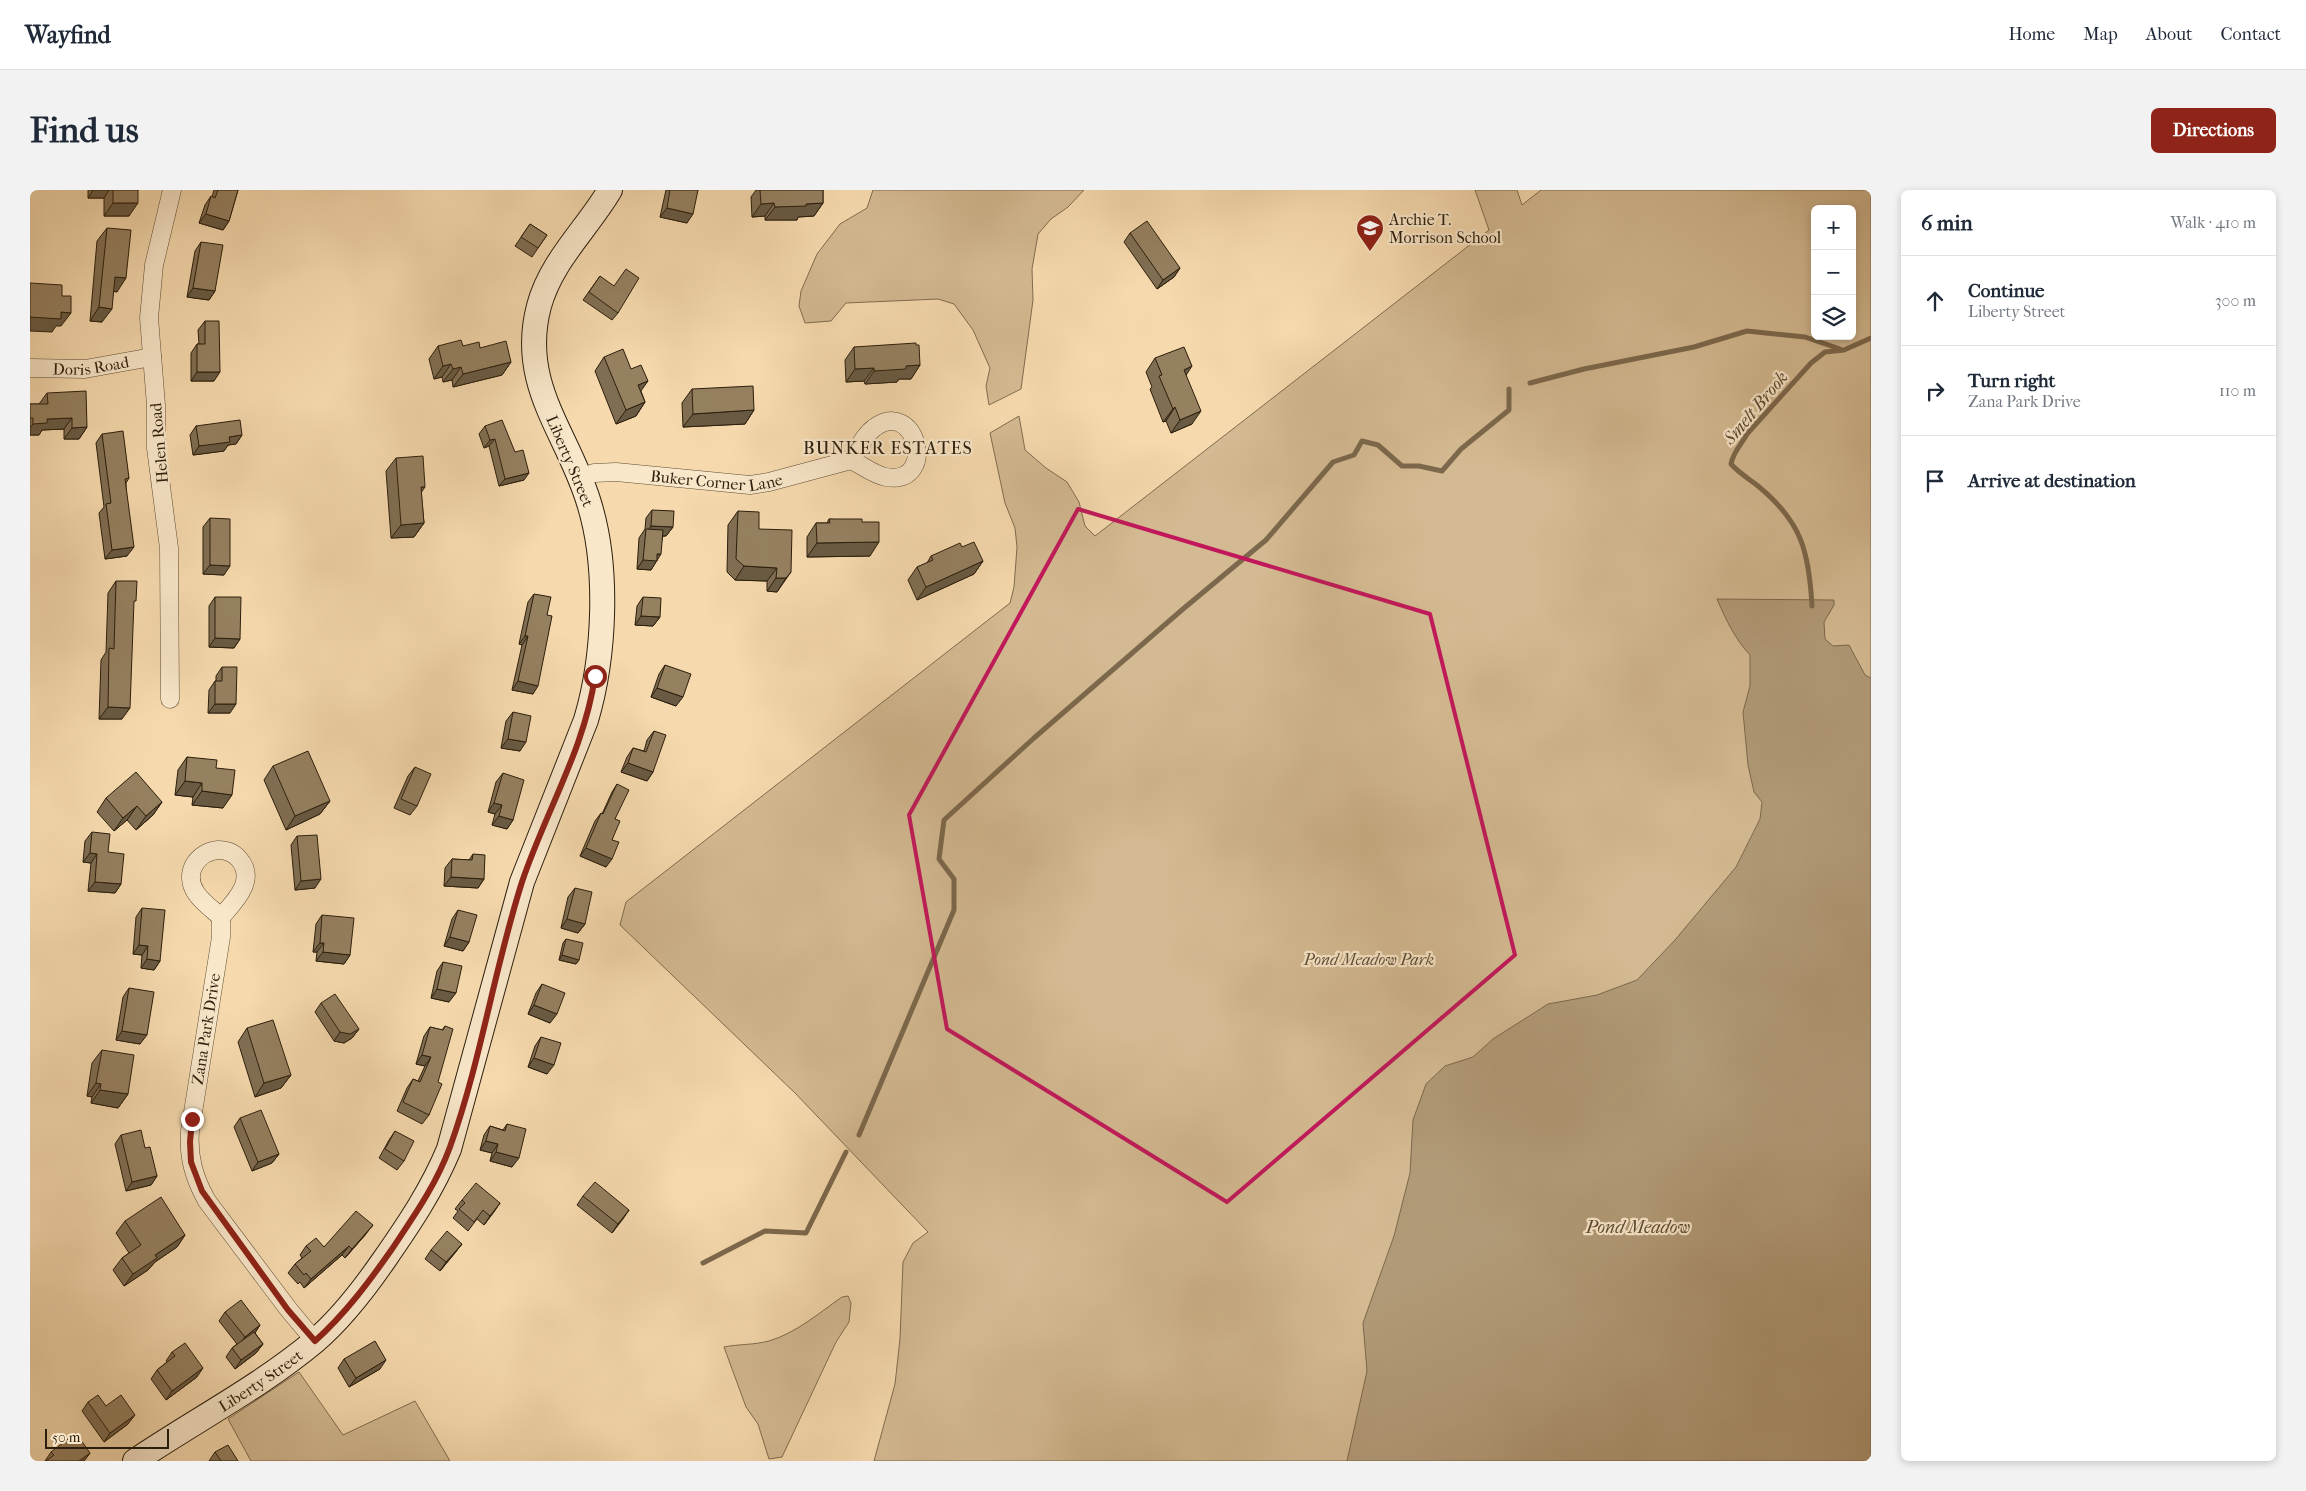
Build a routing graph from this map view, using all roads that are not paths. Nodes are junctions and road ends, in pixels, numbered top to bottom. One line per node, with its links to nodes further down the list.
1 (172, 190): 3 (street, Helen Road)
2 (610, 190): 6 (main road, Liberty Street)
3 (152, 357): 4 (street, Doris Road); 7 (street, Helen Road)
4 (30, 368)
5 (851, 460): 6 (street, Buker Corner Lane)
6 (580, 478): 9 (main road, Liberty Street)
7 (170, 699)
8 (222, 917): 9 (street, Zana Park Drive)
9 (315, 1341): 10 (main road, Liberty Street)
10 (135, 1461)

